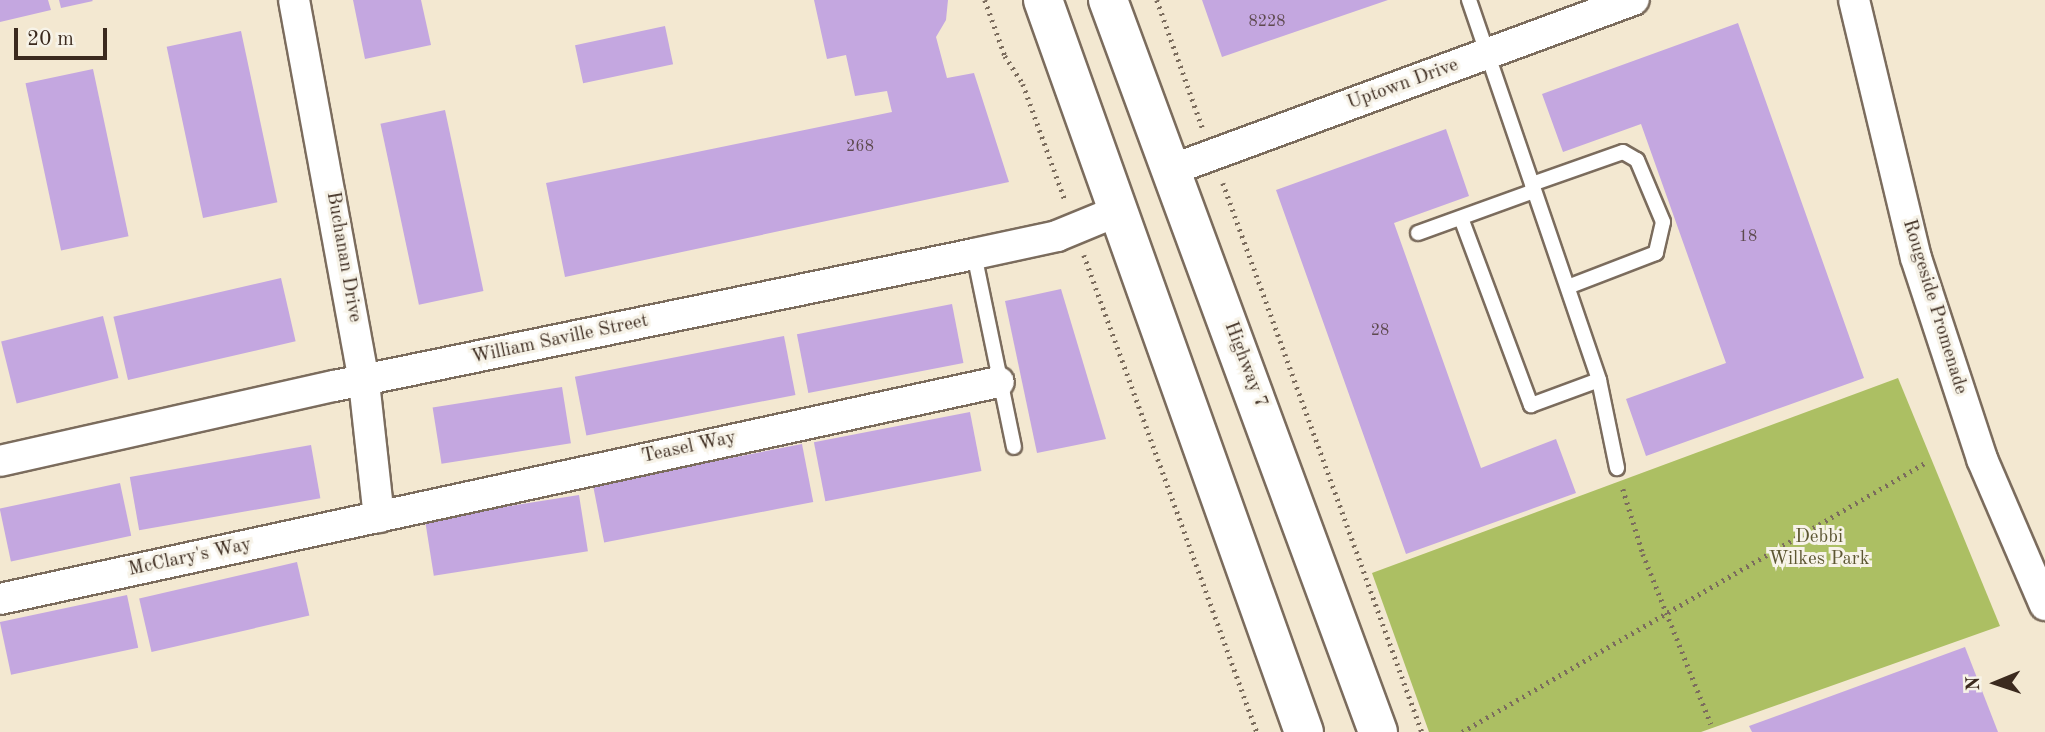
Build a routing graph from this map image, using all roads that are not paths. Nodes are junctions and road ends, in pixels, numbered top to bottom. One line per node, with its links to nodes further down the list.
1 (294, 0): 16 (street, Buchanan Drive)
2 (1043, 0): 10 (main road)
3 (1108, 0): 8 (main road, Highway 7)
4 (1469, 0): 7 (lane)
5 (1634, 0): 7 (street, Uptown Drive)
6 (1854, 0): 23 (street, Rougeside Promenade)
7 (1487, 54): 8 (street, Uptown Drive); 9 (lane)
8 (1171, 170): 25 (main road, Highway 7)
9 (1533, 188): 11 (lane); 14 (lane); 14 (lane)
10 (1118, 211): 13 (street, William Saville Street); 24 (main road)
11 (1461, 218): 12 (lane); 15 (lane)
12 (1418, 233)
13 (974, 254): 16 (street, William Saville Street); 17 (lane)
14 (1568, 287): 15 (lane)
15 (1599, 380): 20 (lane)
16 (364, 382): 19 (street, William Saville Street); 21 (street, Buchanan Drive)
17 (999, 382): 18 (lane); 21 (street, Teasel Way)
18 (1014, 447)
19 (0, 461)
20 (1617, 468)
21 (379, 517): 22 (street, McClary's Way)
22 (0, 599)
23 (2045, 605)
24 (1304, 732)
25 (1378, 732)

